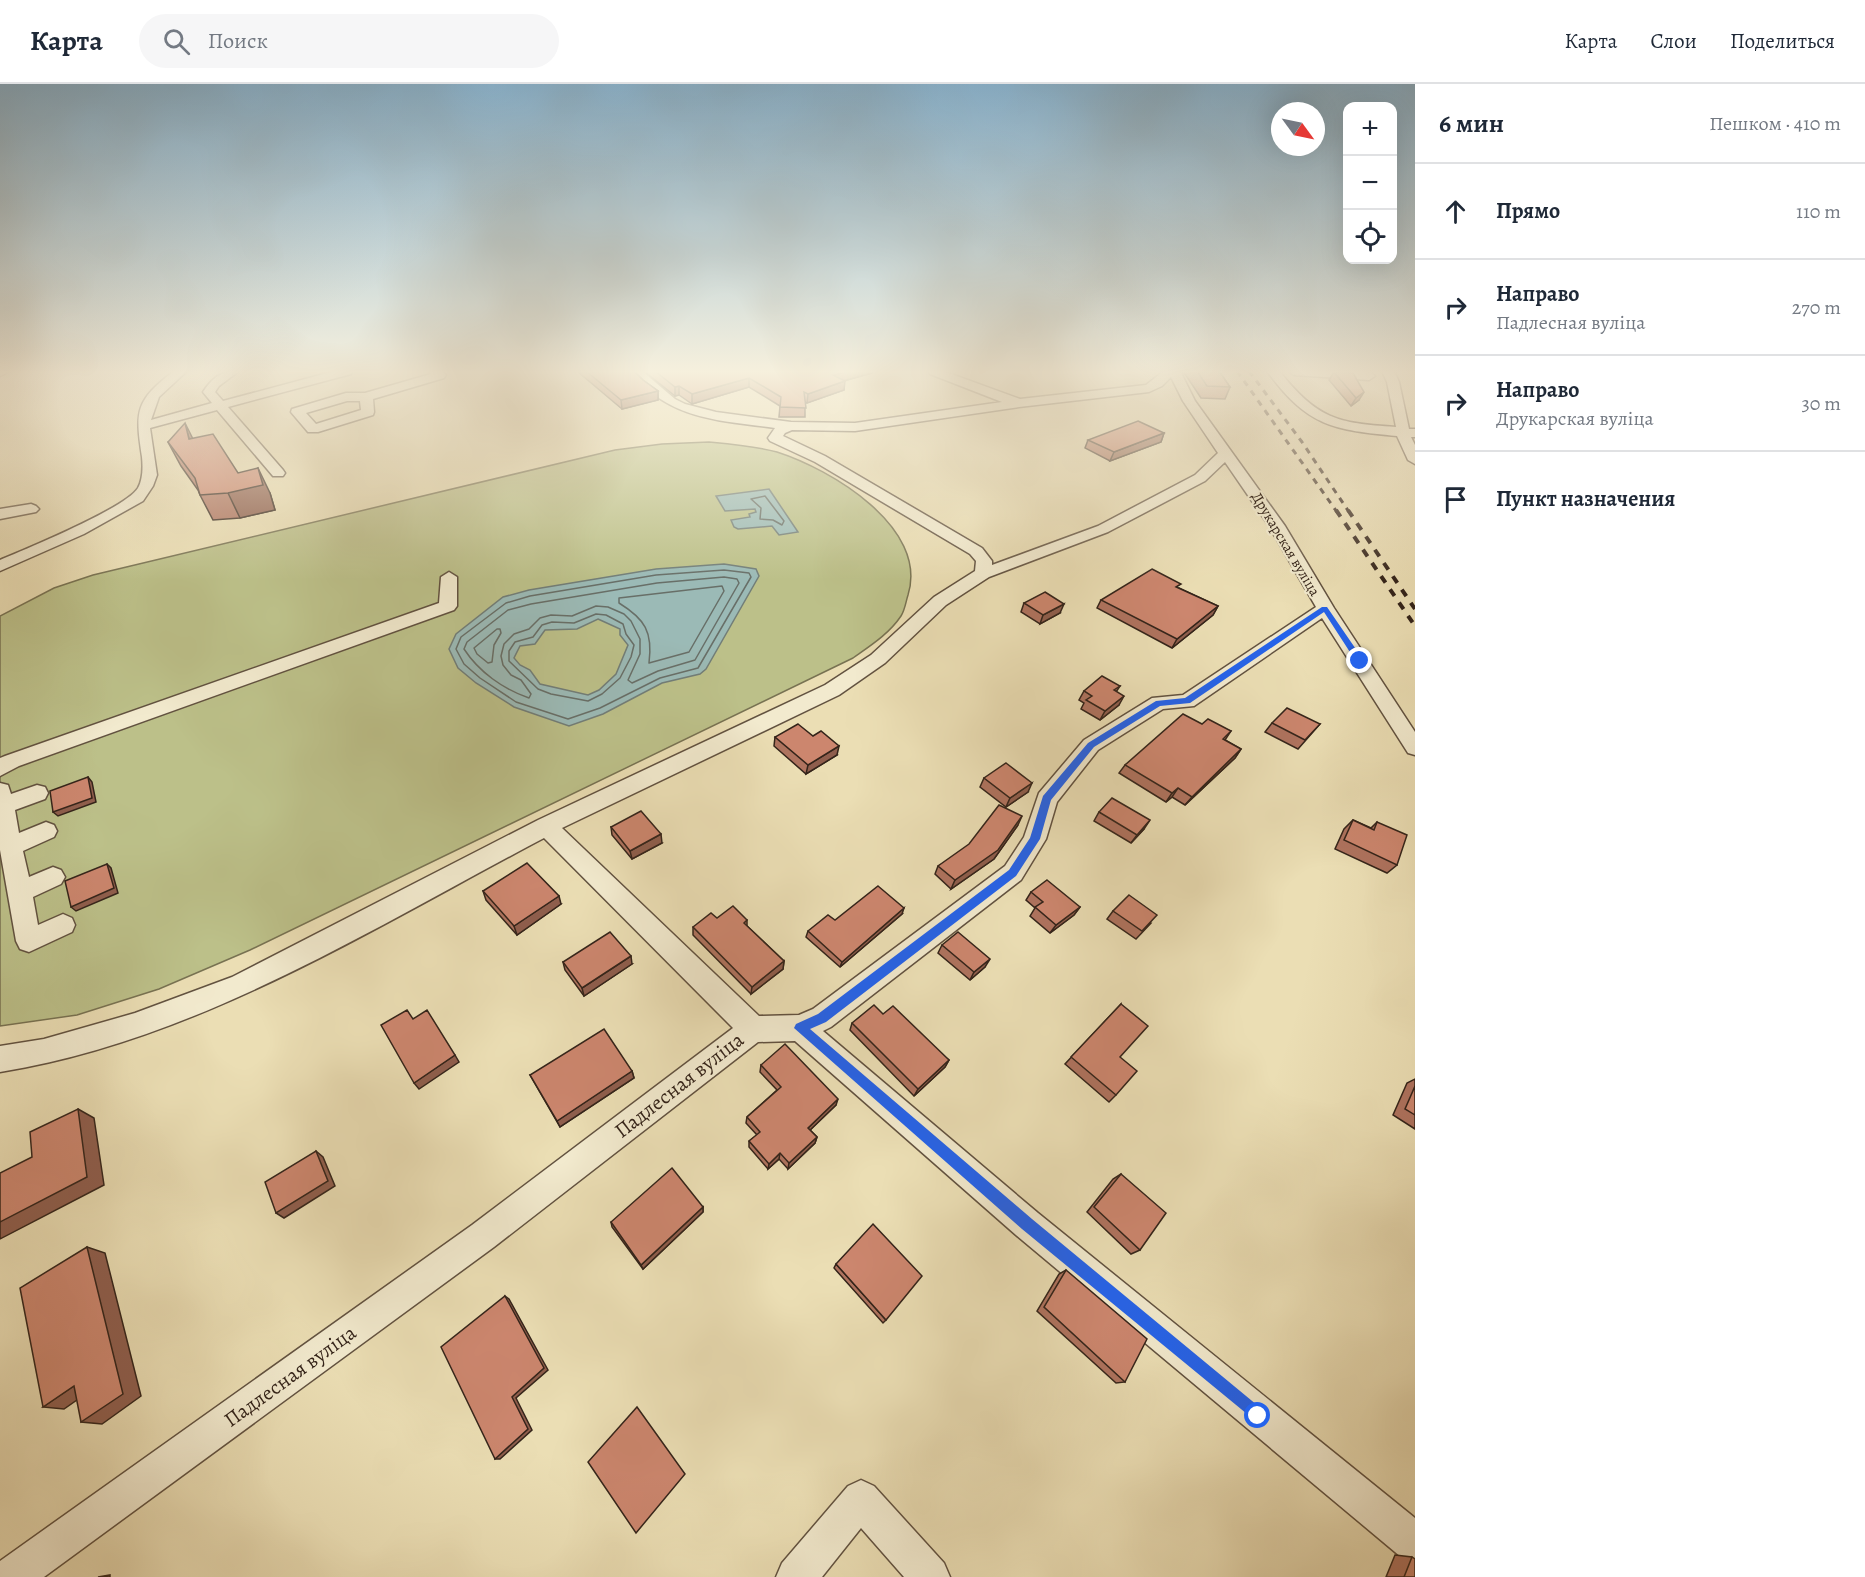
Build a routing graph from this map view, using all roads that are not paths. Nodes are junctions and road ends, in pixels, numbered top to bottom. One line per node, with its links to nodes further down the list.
1 (145, 441): 11 (street)
2 (251, 441): 8 (street)
3 (781, 441): 12 (street)
4 (1217, 441): 6 (street, Друкарская вуліца)
5 (1411, 441): 7 (street)
6 (1226, 453): 12 (street); 14 (street, Друкарская вуліца)
7 (1415, 460)
8 (278, 473)
9 (31, 508): 10 (street)
10 (0, 514)
11 (0, 566)
12 (983, 573): 19 (street)
13 (449, 577): 16 (street)
14 (1325, 608): 15 (street, Друкарская вуліца); 25 (street, Падлесная вуліца)
15 (1415, 748)
16 (0, 768)
17 (38, 793): 18 (street)
18 (2, 810): 21 (street)
19 (546, 826): 26 (street); 27 (street)
20 (46, 831): 21 (street)
21 (9, 863): 23 (street)
22 (52, 877): 23 (street)
23 (20, 892): 24 (street)
24 (63, 925)
25 (800, 1028): 26 (street, Падлесная вуліца); 28 (street)
26 (753, 1029): 29 (street, Падлесная вуліца)
27 (0, 1059)
28 (1415, 1543)
29 (11, 1577)
30 (796, 1577): 31 (street)
31 (930, 1577)

